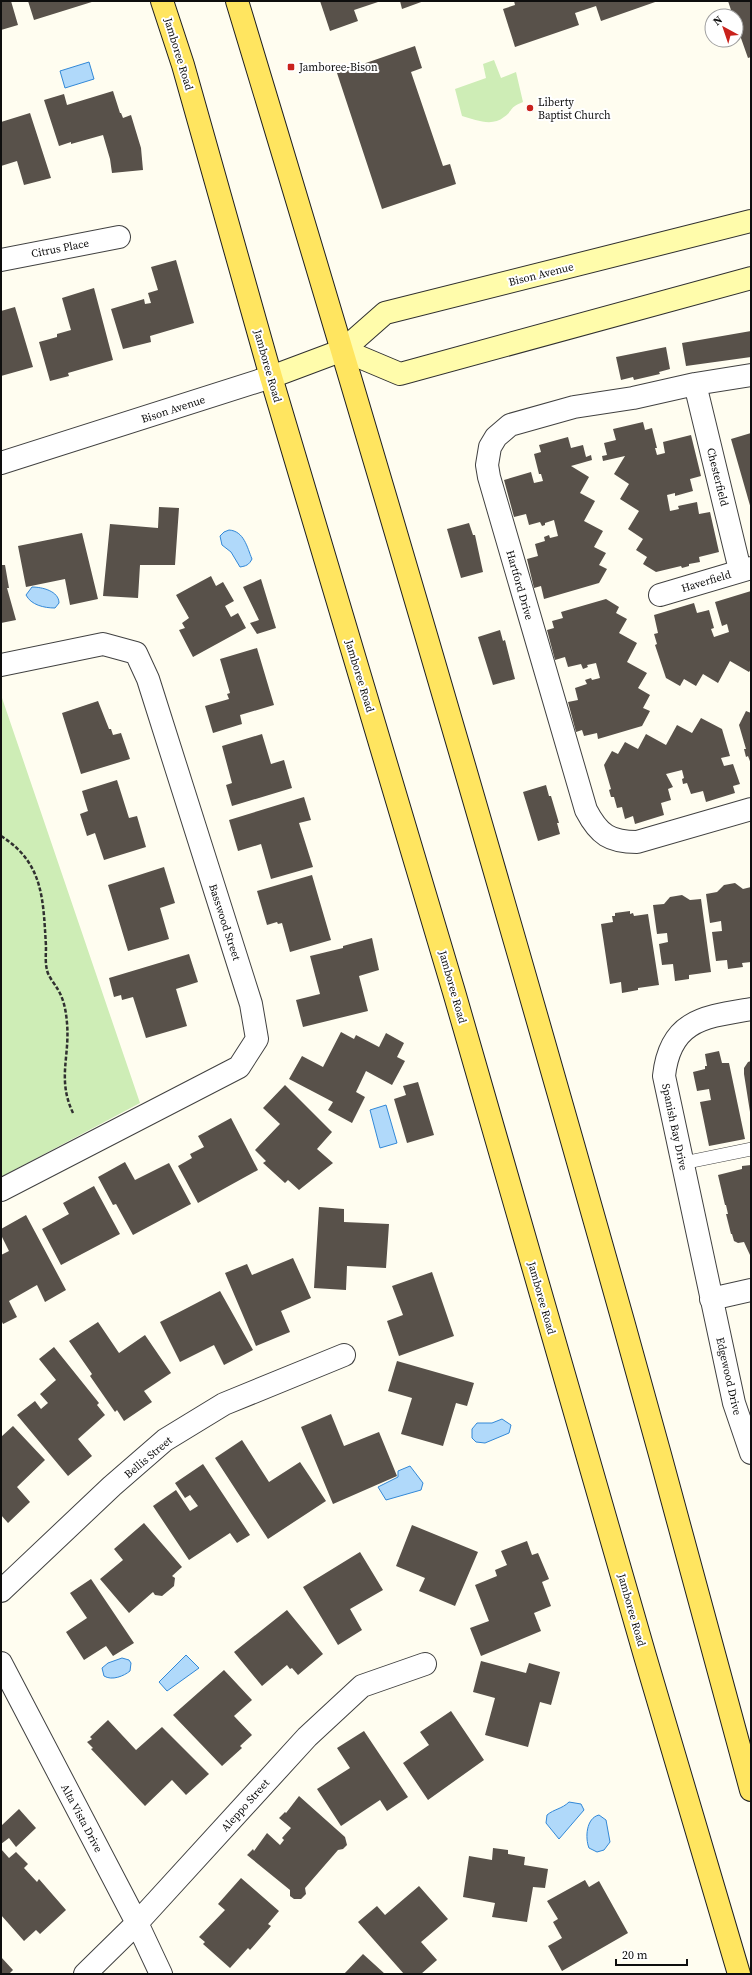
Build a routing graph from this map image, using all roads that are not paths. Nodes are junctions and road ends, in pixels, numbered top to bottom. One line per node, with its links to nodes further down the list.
1 (162, 1): 9 (main road, Jamboree Road)
2 (237, 1): 7 (main road)
3 (751, 221): 7 (main road, Bison Avenue)
4 (119, 237): 5 (street, Citrus Place)
5 (1, 260)
6 (751, 278): 7 (main road)
7 (343, 350): 9 (main road, Bison Avenue); 28 (main road)
8 (751, 375): 10 (street, Hartford Drive)
9 (271, 377): 11 (street, Bison Avenue); 32 (main road, Jamboree Road)
10 (695, 384): 12 (street, Chesterfield); 15 (street, Hartford Drive)
11 (1, 463)
12 (746, 569): 13 (street, Haverfield)
13 (660, 594)
14 (1, 665): 19 (street, Basswood Street)
15 (751, 808)
16 (751, 1009): 18 (street, Spanish Bay Drive)
17 (751, 1149): 18 (lane)
18 (682, 1163): 21 (street, Spanish Bay Drive)
19 (1, 1190)
20 (751, 1290): 21 (street)
21 (711, 1298): 23 (street, Edgewood Drive)
22 (344, 1356): 25 (street, Bellis Street)
23 (747, 1428): 24 (street, Edgewood Drive)
24 (751, 1452)
25 (1, 1590)
26 (1, 1663): 29 (street, Alta Vista Drive)
27 (425, 1664): 29 (street, Aleppo Street)
28 (751, 1790)
29 (137, 1923): 30 (street, Aleppo Street); 31 (street, Alta Vista Drive)
30 (85, 1974)
31 (161, 1974)
32 (740, 1974)

